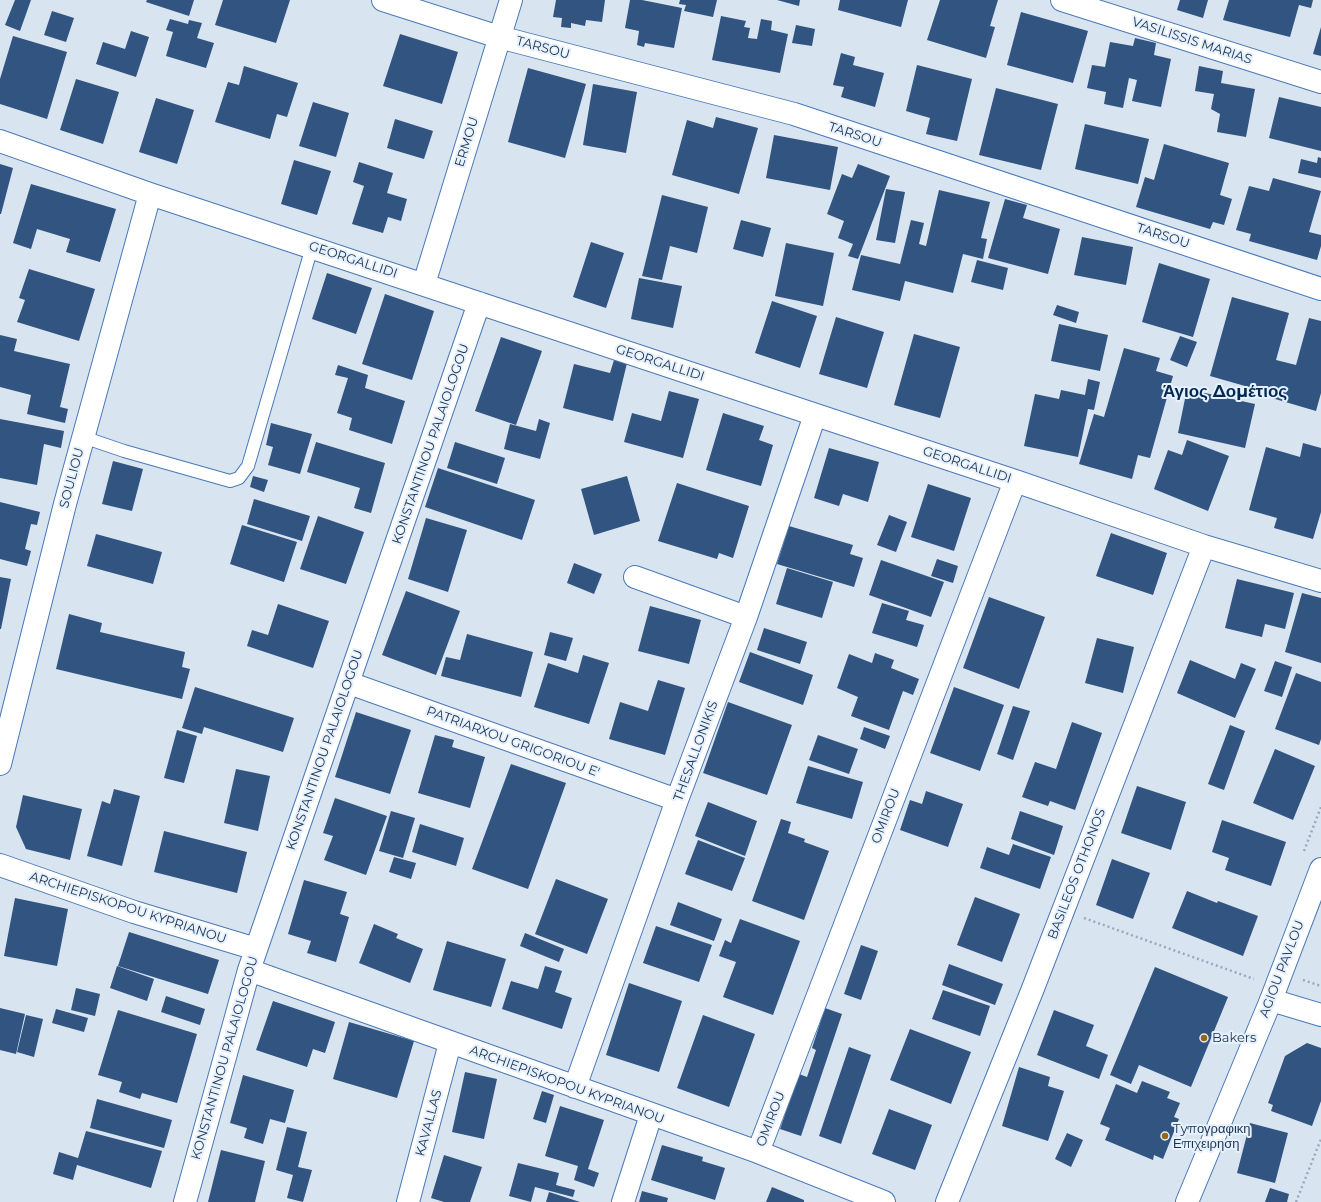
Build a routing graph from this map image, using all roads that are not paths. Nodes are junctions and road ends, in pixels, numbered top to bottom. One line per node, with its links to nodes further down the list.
1 (383, 0): 4 (street, TARSOU)
2 (511, 0): 4 (street, ERMOU)
3 (1062, 0): 5 (street, VASILISSIS MARIAS)
4 (499, 37): 9 (street, ERMOU); 10 (street, TARSOU)
5 (1321, 82)
6 (0, 141): 7 (street, GEORGALLIDI)
7 (150, 194): 8 (street, GEORGALLIDI); 13 (street, SOULIOU)
8 (312, 247): 9 (street, GEORGALLIDI); 13 (lane)
9 (424, 284): 11 (street, GEORGALLIDI)
10 (1321, 289)
11 (479, 303): 12 (street, GEORGALLIDI); 19 (street, KONSTANTINOU PALAIOLOGOU)
12 (815, 415): 14 (street, GEORGALLIDI); 18 (street, THESALLONIKIS)
13 (83, 437): 20 (street, SOULIOU)
14 (1014, 481): 15 (street, GEORGALLIDI); 31 (street, OMIROU)
15 (1204, 546): 17 (street, GEORGALLIDI); 37 (street, BASILEOS OTHONOS)
16 (635, 577): 18 (street)
17 (1321, 582)
18 (746, 617): 21 (street, THESALLONIKIS)
19 (349, 683): 21 (street, PATRIARXOU GRIGORIOU E'); 24 (street, KONSTANTINOU PALAIOLOGOU)
20 (0, 764)
21 (677, 800): 29 (street, THESALLONIKIS)
22 (0, 866): 24 (street, ARCHIEPISKOPOU KYPRIANOU)
23 (1321, 869): 26 (street, AGIOU PAVLOU)
24 (256, 949): 25 (street, KONSTANTINOU PALAIOLOGOU)
25 (249, 970): 28 (street, ARCHIEPISKOPOU KYPRIANOU); 33 (street, KONSTANTINOU PALAIOLOGOU)
26 (1273, 994): 27 (street); 38 (street, AGIOU PAVLOU)
27 (1321, 1015)
28 (450, 1043): 29 (street, ARCHIEPISKOPOU KYPRIANOU); 34 (street, KAVALLAS)
29 (575, 1087): 30 (street, ARCHIEPISKOPOU KYPRIANOU)
30 (651, 1115): 31 (street, ARCHIEPISKOPOU KYPRIANOU); 35 (street)
31 (758, 1152): 32 (street, ARCHIEPISKOPOU KYPRIANOU)
32 (843, 1195): 36 (street, ARCHIEPISKOPOU KYPRIANOU)
33 (185, 1202)
34 (408, 1202)
35 (623, 1202)
36 (884, 1202)
37 (947, 1202)
38 (1187, 1202)

